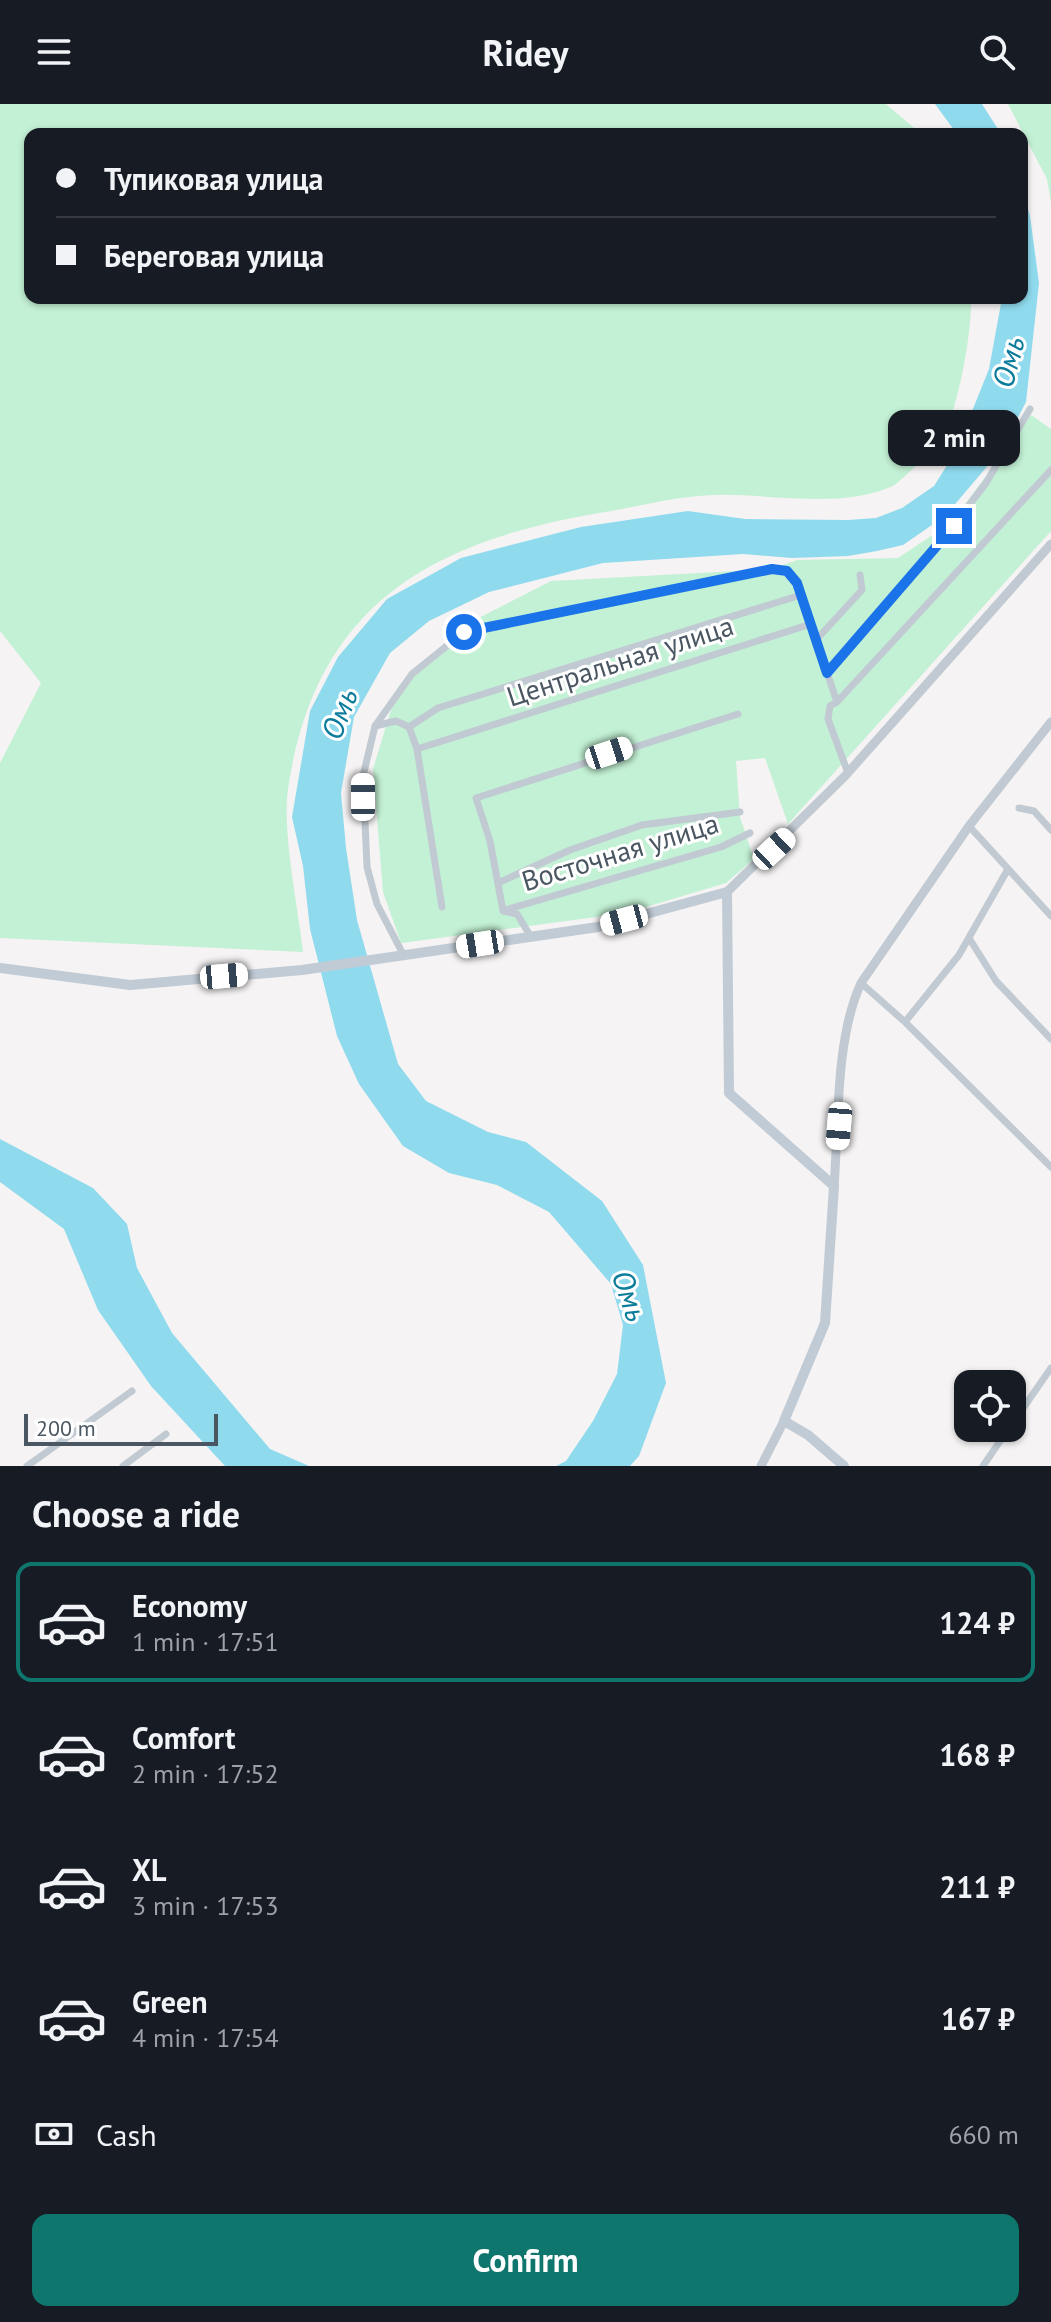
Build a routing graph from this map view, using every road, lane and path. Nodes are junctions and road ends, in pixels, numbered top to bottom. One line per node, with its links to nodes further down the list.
1 (1030, 409): 8 (street)
2 (1051, 470): 9 (street)
3 (1051, 544): 15 (street)
4 (860, 575): 7 (street)
5 (801, 595): 6 (street); 12 (street); 13 (street)
6 (811, 624): 7 (street); 14 (street, Центральная улица)
7 (816, 640): 8 (street)
8 (827, 673): 9 (street)
9 (837, 702): 15 (street)
10 (738, 714): 22 (street)
11 (1051, 722): 18 (street)
12 (375, 726): 13 (street); 29 (street)
13 (409, 727): 14 (street)
14 (417, 749): 24 (street)
15 (848, 773): 23 (street)
16 (1019, 808): 19 (street)
17 (740, 812): 22 (street)
18 (969, 826): 21 (street); 31 (street)
19 (1051, 830)
20 (750, 833): 25 (street, Восточная улица)
21 (1008, 869): 26 (street); 28 (street)
22 (498, 883): 25 (street)
23 (727, 892): 27 (main road); 35 (main road)
24 (442, 907)
25 (503, 911): 27 (street)
26 (1051, 916)
27 (531, 937): 29 (main road)
28 (969, 938): 32 (street); 33 (street)
29 (402, 956): 30 (main road)
30 (0, 968)
31 (861, 983): 32 (street); 35 (street)
32 (905, 1022): 34 (street)
33 (1051, 1039)
34 (1051, 1167)
35 (834, 1186): 39 (main road)
36 (1051, 1368): 38 (street)
37 (132, 1391): 42 (street)
38 (1026, 1403)
39 (784, 1421): 44 (street); 45 (main road)
40 (166, 1434): 43 (street)
41 (999, 1442): 46 (street)
42 (27, 1466)
43 (123, 1466)
44 (761, 1466)
45 (844, 1466)
46 (983, 1466)

